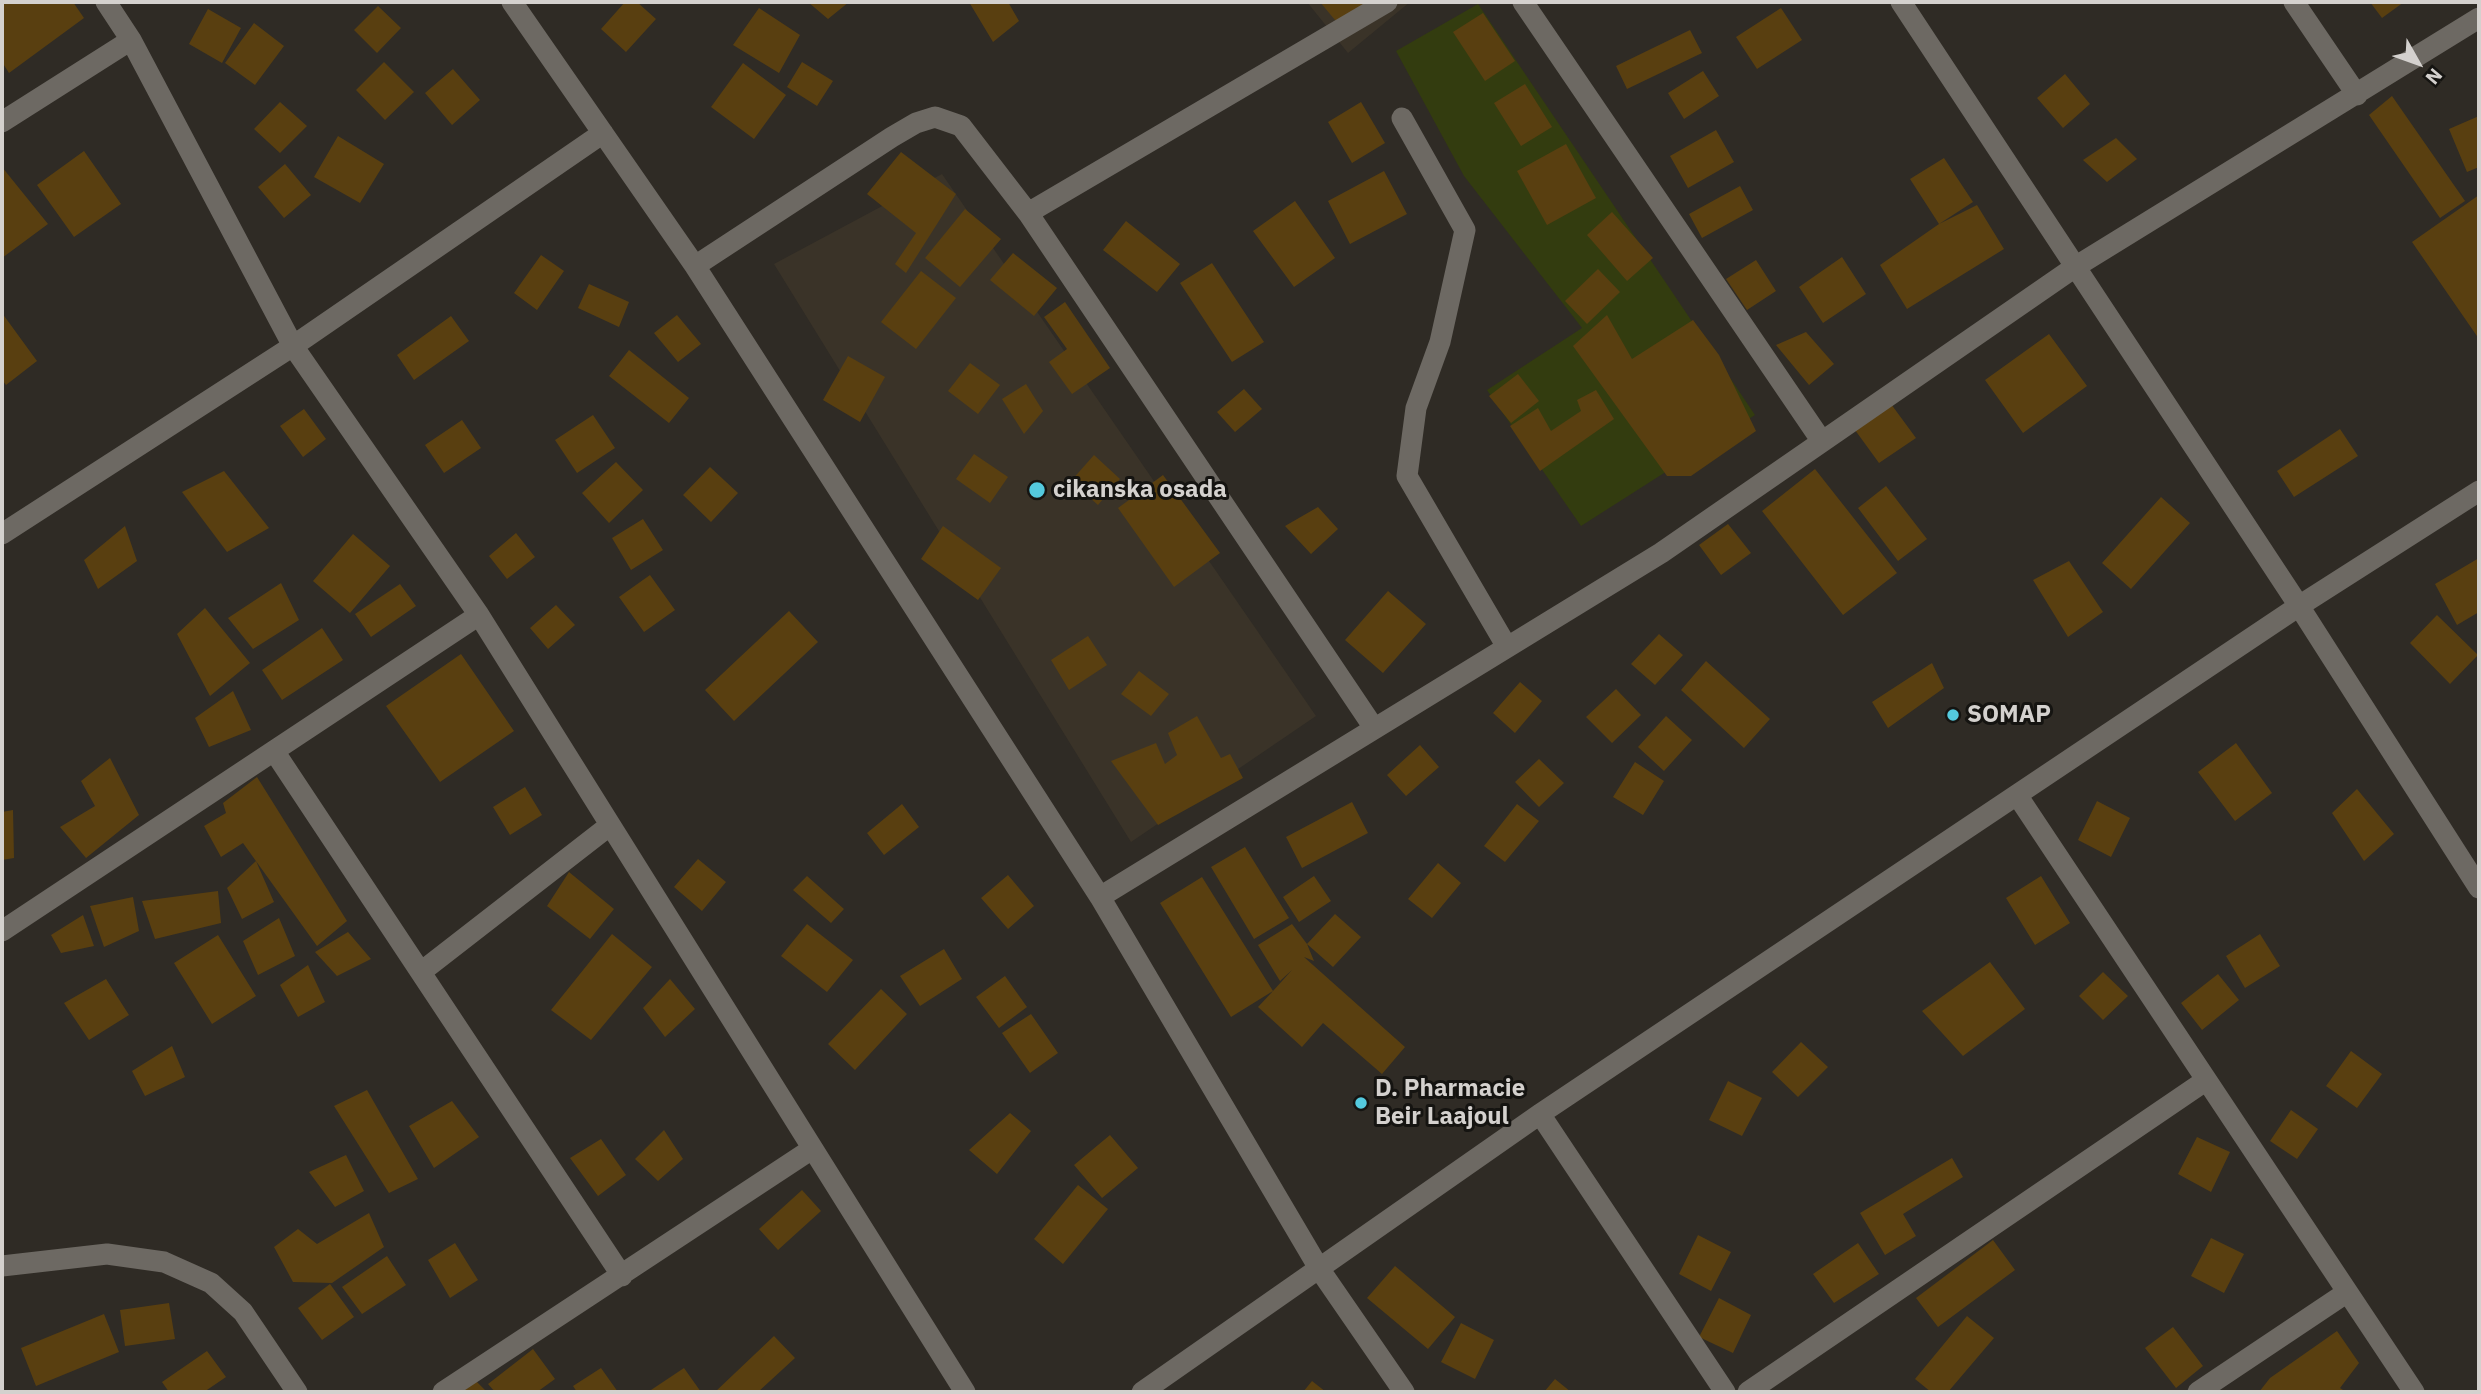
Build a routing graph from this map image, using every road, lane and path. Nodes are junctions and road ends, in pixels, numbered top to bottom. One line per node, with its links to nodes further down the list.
1 (106, 2): 9 (street)
2 (538, 2): 7 (street)
3 (1387, 2): 14 (street)
4 (1523, 2): 18 (street)
5 (1901, 2): 16 (street)
6 (2294, 2): 10 (street)
7 (517, 8): 13 (street)
8 (2479, 18): 10 (street)
9 (131, 40): 12 (street); 17 (street)
10 (2357, 95): 16 (street)
11 (1402, 118): 23 (street)
12 (2, 122)
13 (603, 133): 15 (street); 17 (street)
14 (1028, 212): 15 (street); 24 (street)
15 (695, 266): 29 (street)
16 (2075, 267): 18 (street); 21 (street)
17 (293, 346): 20 (street); 22 (street)
18 (1821, 440): 23 (street)
19 (2479, 491): 21 (street)
20 (2, 534)
21 (2300, 606): 26 (street); 28 (street)
22 (479, 615): 25 (street); 27 (street)
23 (1507, 646): 24 (street)
24 (1374, 728): 29 (street)
25 (274, 751): 30 (street); 31 (street)
26 (2017, 795): 32 (street); 33 (street)
27 (609, 826): 31 (street); 34 (street)
28 (2479, 888)
29 (1100, 897): 36 (street)
30 (2, 931)
31 (421, 972): 37 (street)
32 (2205, 1081): 38 (street); 45 (street)
33 (1540, 1114): 36 (street); 44 (street)
34 (812, 1149): 37 (street); 41 (street)
35 (2, 1266): 39 (street)
36 (1320, 1270): 42 (street); 43 (street)
37 (622, 1276): 40 (street)
38 (2346, 1293): 46 (street); 47 (street)
39 (297, 1392)
40 (443, 1392)
41 (965, 1392)
42 (1142, 1392)
43 (1404, 1392)
44 (1725, 1392)
45 (1748, 1392)
46 (2198, 1392)
47 (2414, 1392)

